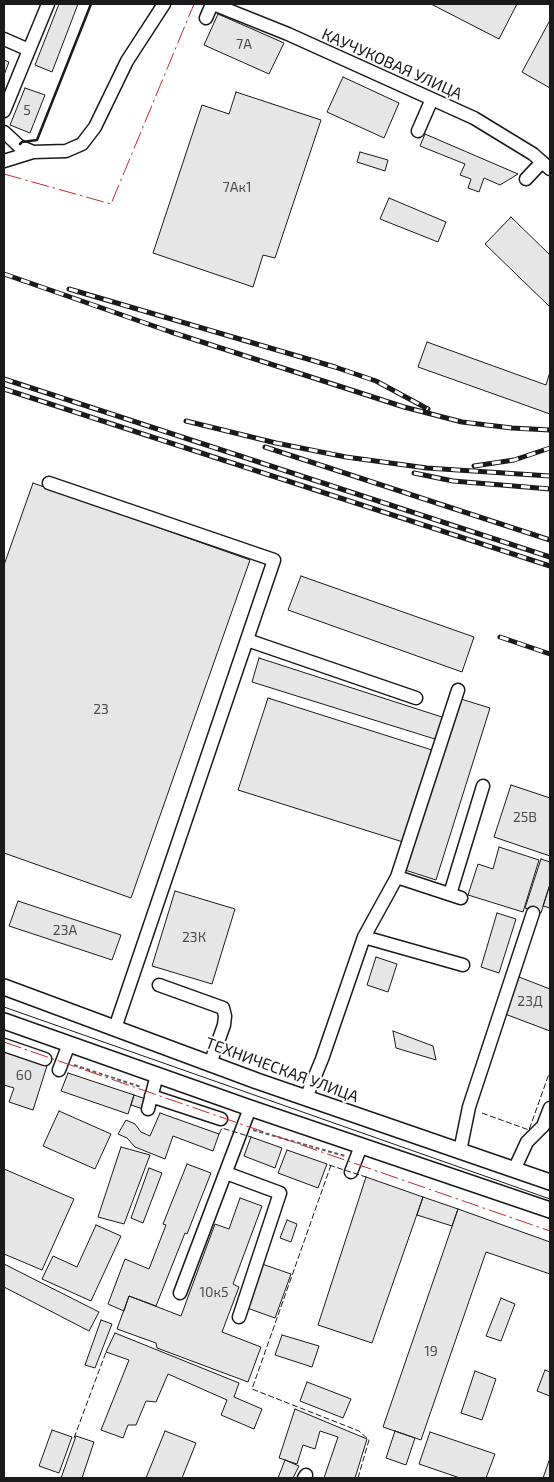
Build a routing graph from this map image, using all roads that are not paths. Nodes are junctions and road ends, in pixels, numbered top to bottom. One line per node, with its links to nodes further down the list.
1 (48, 4): 6 (street)
2 (164, 4): 11 (street)
3 (212, 4): 4 (street); 7 (street, КАУЧУКОВАЯ УЛИЦА)
4 (206, 18)
5 (4, 39): 6 (street)
6 (29, 50): 8 (street)
7 (432, 99): 10 (street); 13 (street, КАУЧУКОВАЯ УЛИЦА)
8 (4, 111)
9 (4, 132): 11 (street)
10 (418, 132)
11 (33, 152): 12 (street)
12 (4, 161)
13 (546, 165): 14 (street)
14 (526, 179)
15 (49, 483): 16 (street)
16 (247, 640): 18 (street); 27 (street)
17 (458, 690): 20 (street)
18 (416, 698)
19 (484, 786): 20 (street)
20 (396, 877): 22 (street)
21 (533, 912): 41 (street)
22 (364, 937): 23 (street); 35 (street)
23 (464, 965)
24 (159, 985): 31 (street)
25 (4, 987): 27 (main road, ТЕХНИЧЕСКАЯ УЛИЦА)
26 (4, 1021): 28 (main road)
27 (115, 1028): 31 (main road, ТЕХНИЧЕСКАЯ УЛИЦА)
28 (69, 1044): 32 (street); 33 (main road)
29 (4, 1045): 30 (street)
30 (45, 1059)
31 (210, 1064): 35 (main road, ТЕХНИЧЕСКАЯ УЛИЦА)
32 (60, 1066)
33 (157, 1075): 34 (street); 36 (main road)
34 (152, 1093): 38 (street); 40 (street)
35 (306, 1098): 42 (main road, ТЕХНИЧЕСКАЯ УЛИЦА)
36 (250, 1108): 43 (main road); 46 (street)
37 (550, 1108): 44 (street)
38 (148, 1109)
39 (479, 1112): 41 (street)
40 (221, 1119)
41 (465, 1127): 42 (street)
42 (460, 1151): 44 (main road, ТЕХНИЧЕСКАЯ УЛИЦА)
43 (359, 1152): 45 (street); 48 (main road)
44 (514, 1170): 47 (main road, ТЕХНИЧЕСКАЯ УЛИЦА)
45 (351, 1172)
46 (226, 1173): 49 (street); 50 (street)
47 (550, 1182)
48 (550, 1210)
49 (180, 1293)
50 (240, 1317)

